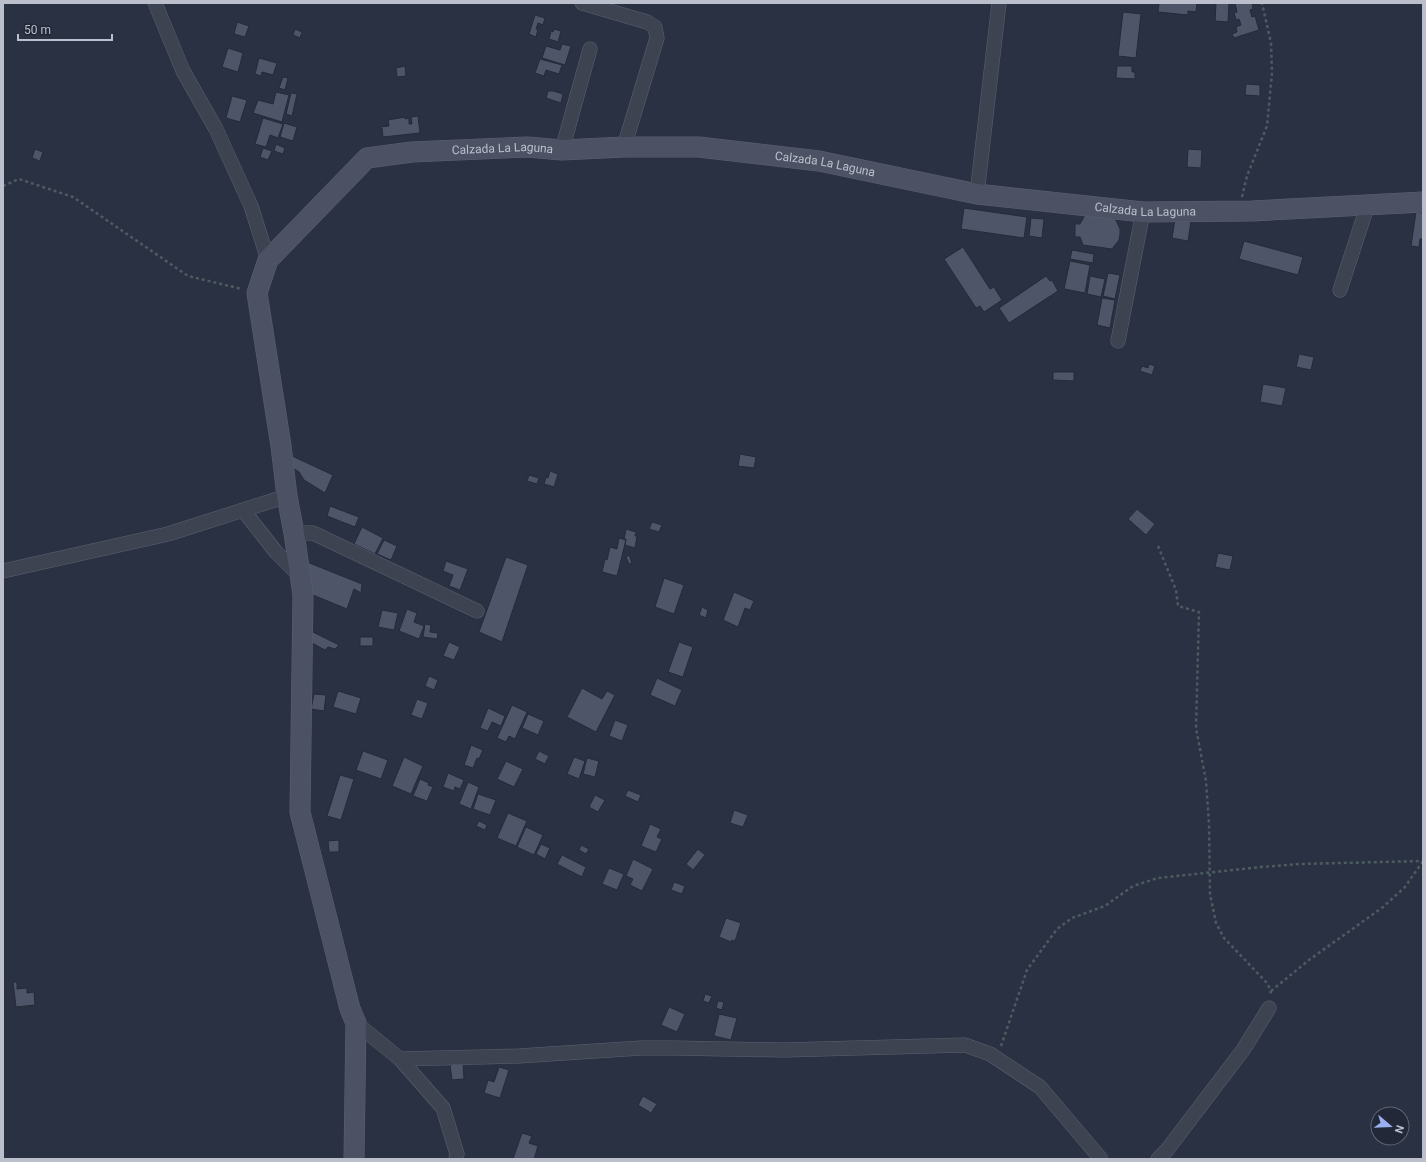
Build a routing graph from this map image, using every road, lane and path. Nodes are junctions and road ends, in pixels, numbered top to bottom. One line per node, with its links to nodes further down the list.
1 (155, 3): 14 (street)
2 (582, 3): 6 (street)
3 (999, 3): 9 (street)
4 (1262, 3): 12 (path)
5 (590, 49): 7 (street)
6 (624, 147): 7 (street, Calzada La Laguna); 9 (street, Calzada La Laguna)
7 (562, 150): 14 (street, Calzada La Laguna)
8 (3, 186): 16 (path)
9 (976, 194): 13 (street, Calzada La Laguna)
10 (1423, 202): 11 (street, Calzada La Laguna)
11 (1368, 204): 12 (street, Calzada La Laguna); 15 (street)
12 (1239, 211): 13 (street, Calzada La Laguna)
13 (1143, 212): 17 (street)
14 (268, 260): 16 (street)
15 (1340, 290)
16 (257, 293): 18 (street)
17 (1118, 341)
18 (287, 496): 19 (street); 20 (street)
19 (243, 510): 22 (street); 23 (street)
20 (294, 533): 23 (street); 24 (street)
21 (1158, 546): 25 (path)
22 (3, 571)
23 (300, 576): 28 (street)
24 (476, 611)
25 (1210, 872): 26 (path); 26 (path); 29 (path)
26 (1271, 991): 27 (path)
27 (1268, 1008): 34 (street)
28 (356, 1023): 30 (street); 31 (street)
29 (998, 1058): 30 (street); 33 (street)
30 (400, 1059): 32 (street)
31 (354, 1159)
32 (456, 1159)
33 (1101, 1159)
34 (1158, 1159)

